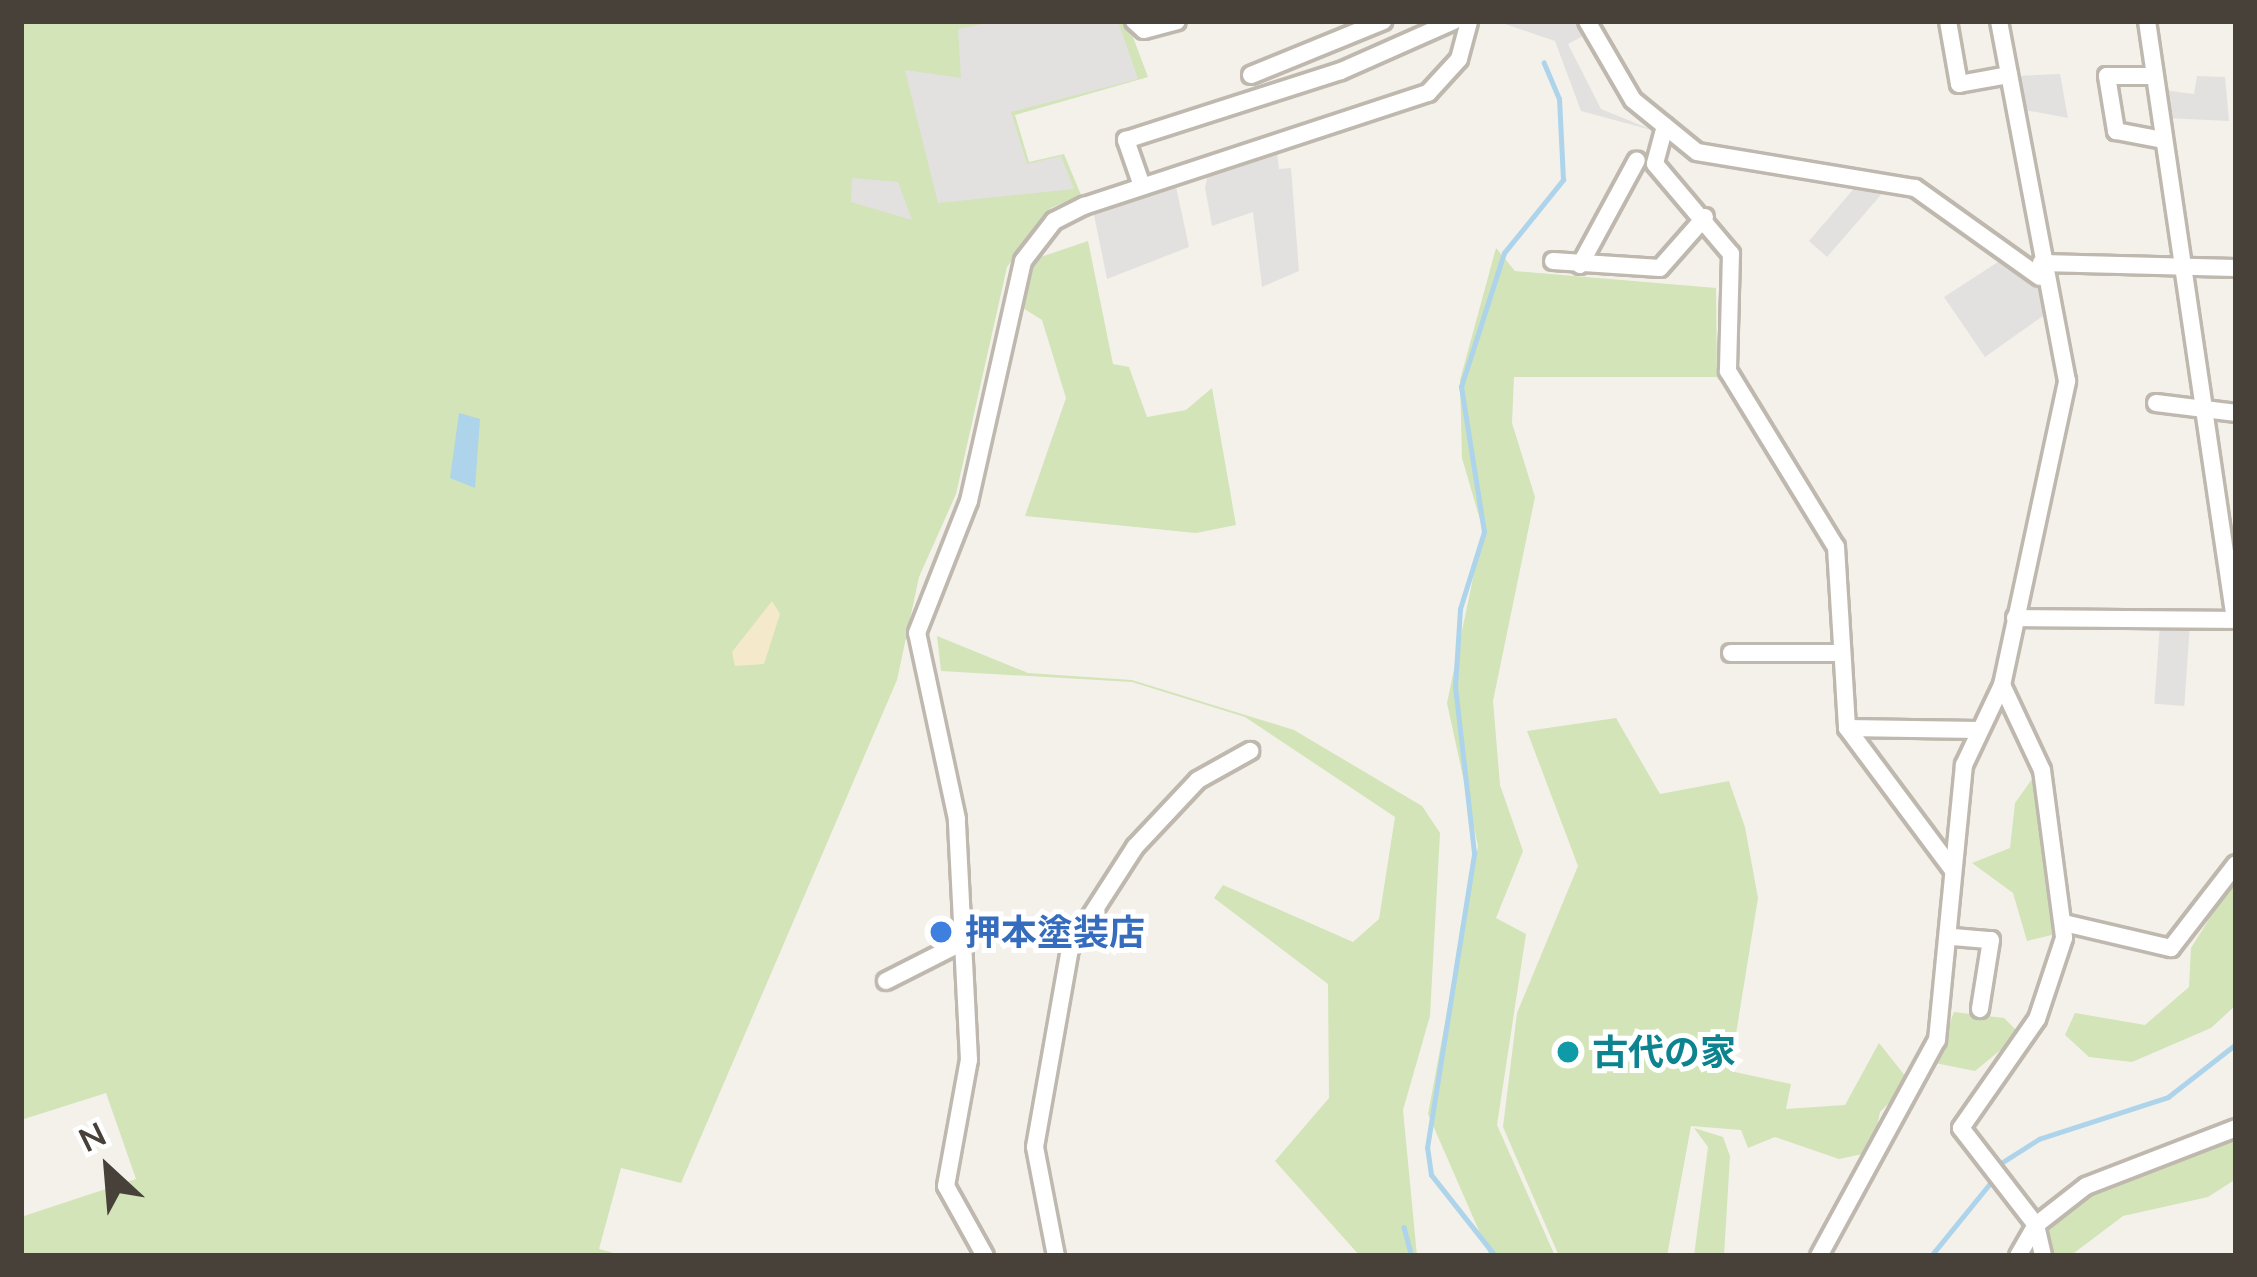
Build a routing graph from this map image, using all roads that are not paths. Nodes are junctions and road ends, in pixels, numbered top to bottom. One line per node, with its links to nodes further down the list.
1 (1134, 21): 2 (street)
2 (1176, 21)
3 (1383, 21): 10 (street)
4 (1454, 21): 17 (street)
5 (1469, 21): 17 (street)
6 (1587, 21): 13 (street)
7 (1948, 21): 11 (street)
8 (1999, 21): 11 (street)
9 (2147, 21): 12 (street)
10 (1252, 75)
11 (2009, 76): 23 (street)
12 (2155, 76): 14 (street); 14 (street)
13 (1665, 126): 16 (street); 23 (street)
14 (2163, 140): 21 (street)
15 (1617, 155): 16 (street)
16 (1646, 162): 18 (street); 20 (street)
17 (1141, 183): 39 (street)
18 (1705, 217): 20 (street); 30 (street)
19 (1553, 261): 20 (street)
20 (1580, 265)
21 (2181, 267): 22 (street); 23 (street); 25 (street)
22 (2236, 268)
23 (2040, 270): 27 (street)
24 (2156, 404): 25 (street)
25 (2202, 405): 26 (street); 28 (street)
26 (2236, 413)
27 (2015, 617): 28 (street); 31 (street)
28 (2235, 620)
29 (1731, 653): 30 (street)
30 (1841, 653): 32 (street)
31 (2002, 685): 33 (street); 37 (street)
32 (1847, 728): 33 (street); 36 (street)
33 (1978, 730): 36 (street)
34 (1250, 751): 45 (street)
35 (2236, 864): 37 (street)
36 (1952, 869): 38 (street)
37 (2064, 922): 43 (street)
38 (1953, 937): 41 (street); 46 (street)
39 (961, 943): 40 (street); 44 (street)
40 (886, 981)
41 (1980, 1009)
42 (2236, 1128): 43 (street)
43 (2036, 1225): 47 (street); 48 (street)
44 (985, 1256)
45 (1056, 1256)
46 (1819, 1256)
47 (2018, 1256)
48 (2043, 1256)

